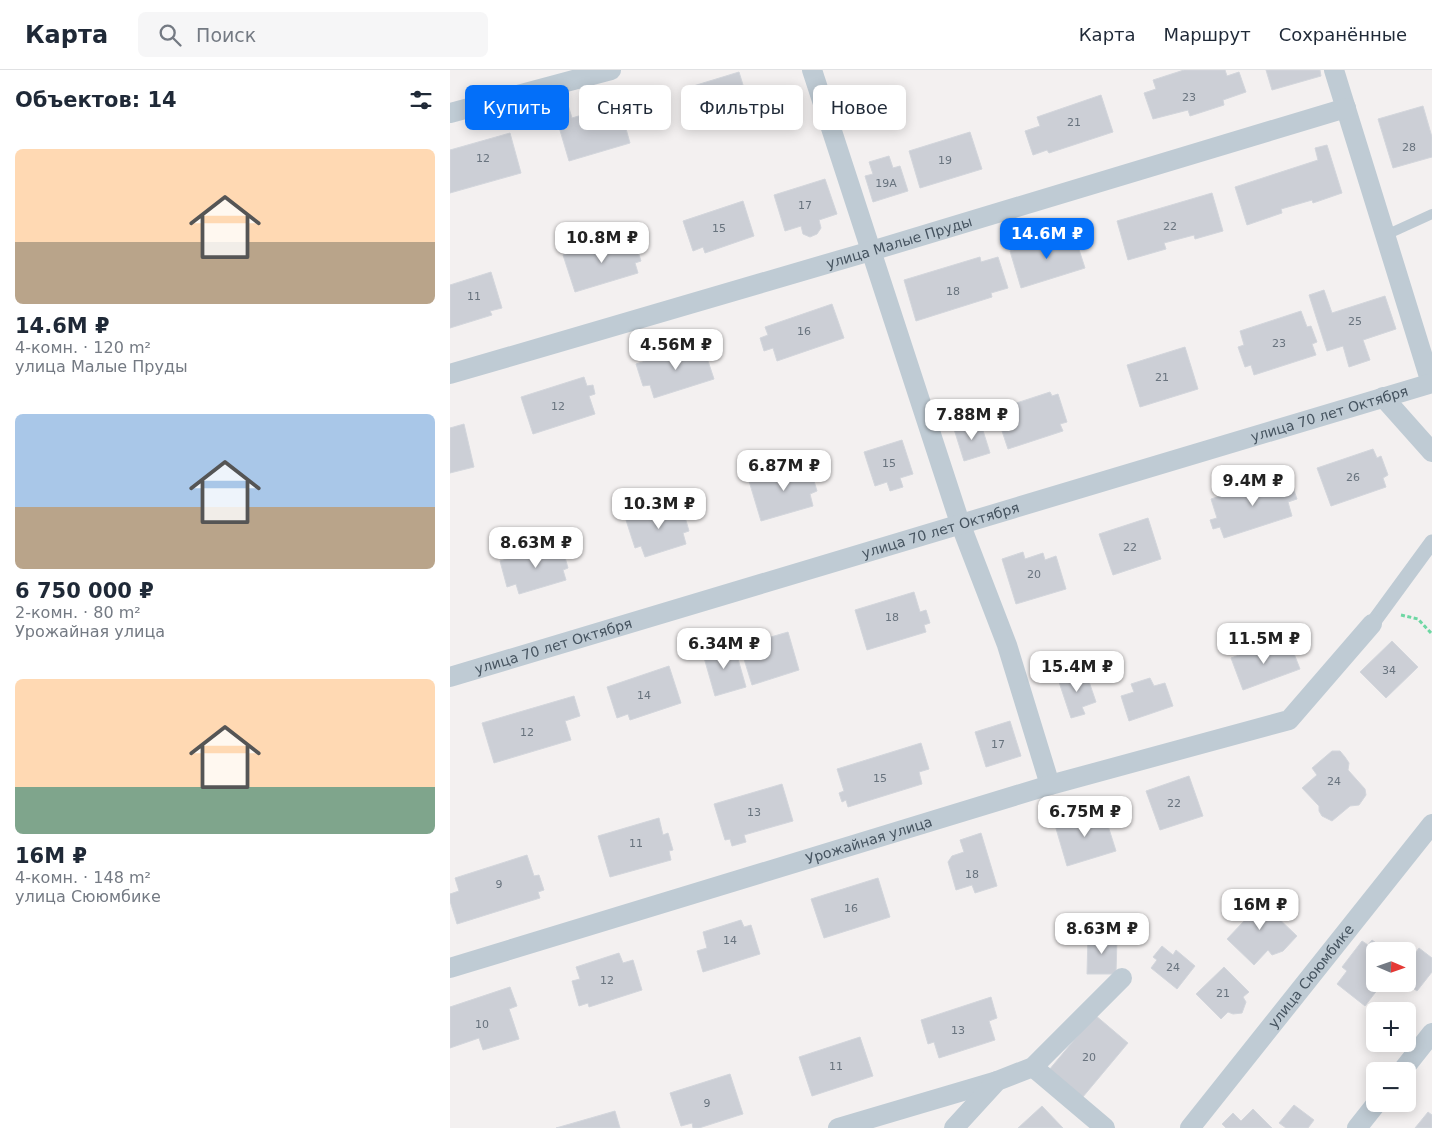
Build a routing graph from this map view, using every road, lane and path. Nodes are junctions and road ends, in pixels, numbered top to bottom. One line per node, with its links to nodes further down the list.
1 (611, 70): 5 (street)
2 (812, 70): 8 (street)
3 (1334, 70): 4 (street)
4 (1346, 108): 7 (street); 8 (street, улица Малые Пруды)
5 (450, 113)
6 (1432, 214): 7 (lane)
7 (1386, 236): 10 (street)
8 (871, 251): 9 (street, улица Малые Пруды); 13 (street)
9 (450, 374)
10 (1432, 383): 11 (street, улица 70 лет Октября)
11 (1383, 397): 12 (street); 13 (street, улица 70 лет Октября)
12 (1432, 452)
13 (960, 523): 18 (street, улица 70 лет Октября); 19 (street)
14 (1432, 542): 16 (street)
15 (1399, 614): 17 (path)
16 (1372, 624): 19 (street, Урожайная улица)
17 (1432, 634)
18 (450, 677)
19 (1050, 785): 21 (street, Урожайная улица)
20 (1432, 824): 31 (street, улица Сююмбике)
21 (450, 968)
22 (1122, 978): 25 (street)
23 (1432, 1033): 24 (street)
24 (1409, 1062)
25 (1033, 1067): 26 (street); 30 (street)
26 (997, 1080): 28 (street); 29 (street)
27 (1370, 1112): 32 (street)
28 (838, 1128)
29 (954, 1128)
30 (1104, 1128)
31 (1190, 1128)
32 (1357, 1128)

